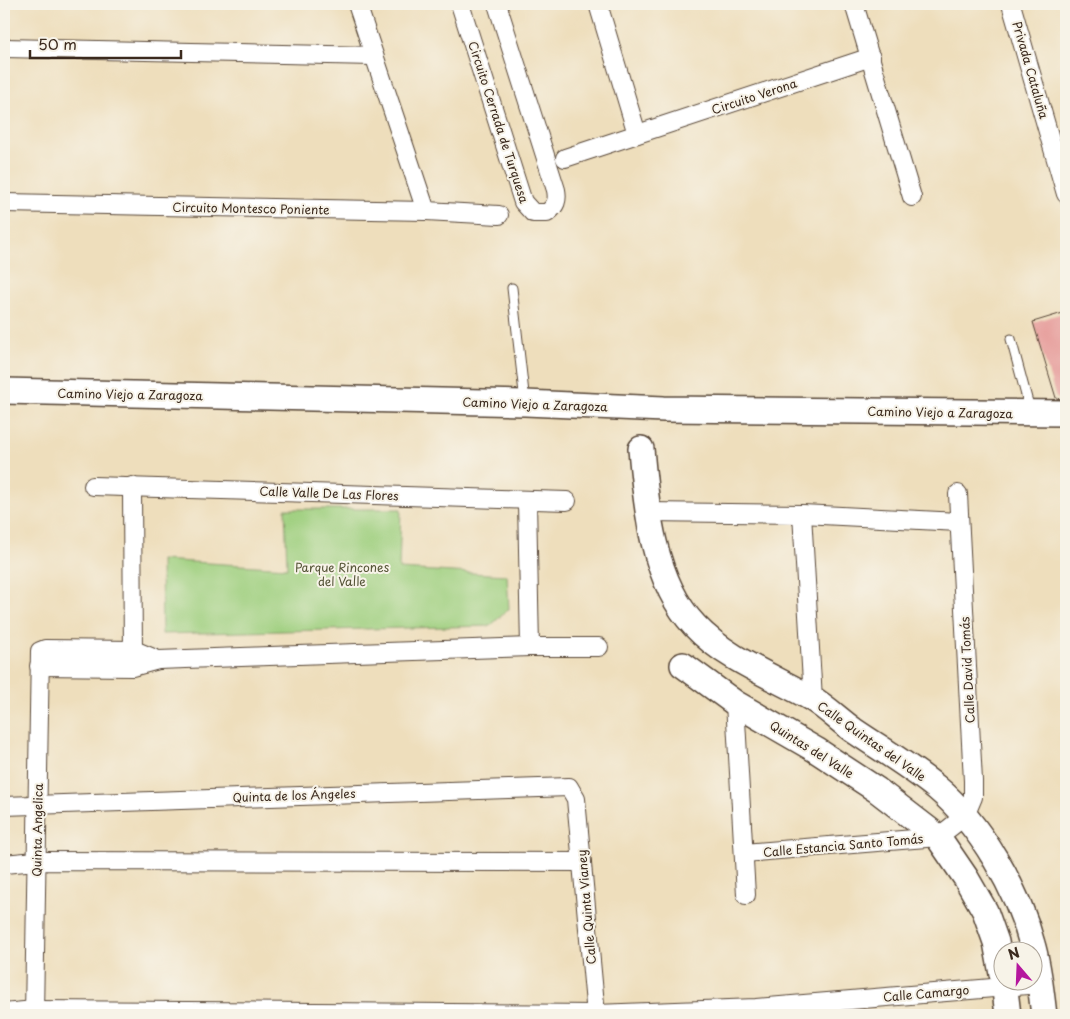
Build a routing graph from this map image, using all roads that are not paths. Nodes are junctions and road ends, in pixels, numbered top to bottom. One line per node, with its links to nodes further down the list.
1 (357, 4): 8 (street)
2 (460, 4): 3 (street, Circuito Cerrada de Turquesa)
3 (497, 4)
4 (598, 4): 10 (street)
5 (854, 4): 9 (street)
6 (1012, 4): 12 (street, Privada Cataluña)
7 (4, 48): 8 (street)
8 (374, 56): 15 (street)
9 (871, 58): 10 (street, Circuito Verona); 13 (street)
10 (638, 134): 11 (street, Circuito Verona)
11 (565, 158)
12 (1066, 194)
13 (912, 196)
14 (4, 203): 15 (street, Circuito Montesco Poniente)
15 (426, 211): 16 (street, Circuito Montesco Poniente)
16 (499, 215)
17 (512, 288): 20 (lane)
18 (1010, 339): 21 (lane)
19 (4, 391): 20 (street, Camino Viejo a Zaragoza)
20 (525, 403): 21 (street, Camino Viejo a Zaragoza)
21 (1031, 413): 22 (street, Camino Viejo a Zaragoza)
22 (1066, 413)
23 (641, 449): 29 (street, Calle Quintas del Valle)
24 (94, 486): 25 (street, Calle Valle De Las Flores)
25 (132, 486): 27 (street, Calle Valle De Las Flores); 34 (street)
26 (958, 494): 31 (street, Calle David Tomás)
27 (527, 501): 28 (street, Calle Valle De Las Flores); 32 (street)
28 (567, 501)
29 (646, 512): 30 (street); 37 (street, Calle Quintas del Valle)
30 (802, 514): 31 (street); 37 (street)
31 (959, 522): 42 (street, Calle David Tomás)
32 (530, 647): 33 (street); 34 (street)
33 (599, 647)
34 (133, 658): 36 (street); 36 (street, Quinta Angelica)
35 (683, 665): 38 (street, Quintas del Valle)
36 (39, 666): 40 (street, Quinta Angelica)
37 (813, 699): 42 (street, Calle Quintas del Valle)
38 (735, 703): 43 (street, Quintas del Valle); 44 (street)
39 (576, 799): 40 (street, Quinta de los Ángeles); 46 (street, Calle Quinta Vianey)
40 (37, 805): 41 (street, Quinta de los Ángeles); 45 (street, Quinta Angelica)
41 (4, 806)
42 (965, 816): 43 (street, Calle Estancia Santo Tomás); 50 (street, Calle Quintas del Valle)
43 (938, 837): 44 (street, Calle Estancia Santo Tomás); 49 (street)
44 (744, 854): 48 (street)
45 (36, 861): 46 (street); 47 (street); 56 (street, Quinta Angelica)
46 (582, 862): 57 (street, Calle Quinta Vianey)
47 (4, 864)
48 (746, 895)
49 (996, 942)
50 (1031, 942)
51 (992, 983): 54 (street, Calle Camargo)
52 (1005, 992): 58 (street)
53 (1041, 992): 59 (street, Calle Quintas del Valle)
54 (757, 1012): 57 (street, Calle Camargo)
55 (4, 1013): 56 (street, Calle Camargo)
56 (34, 1013): 57 (street, Calle Camargo)
57 (596, 1015)
58 (1008, 1015)
59 (1044, 1015)

